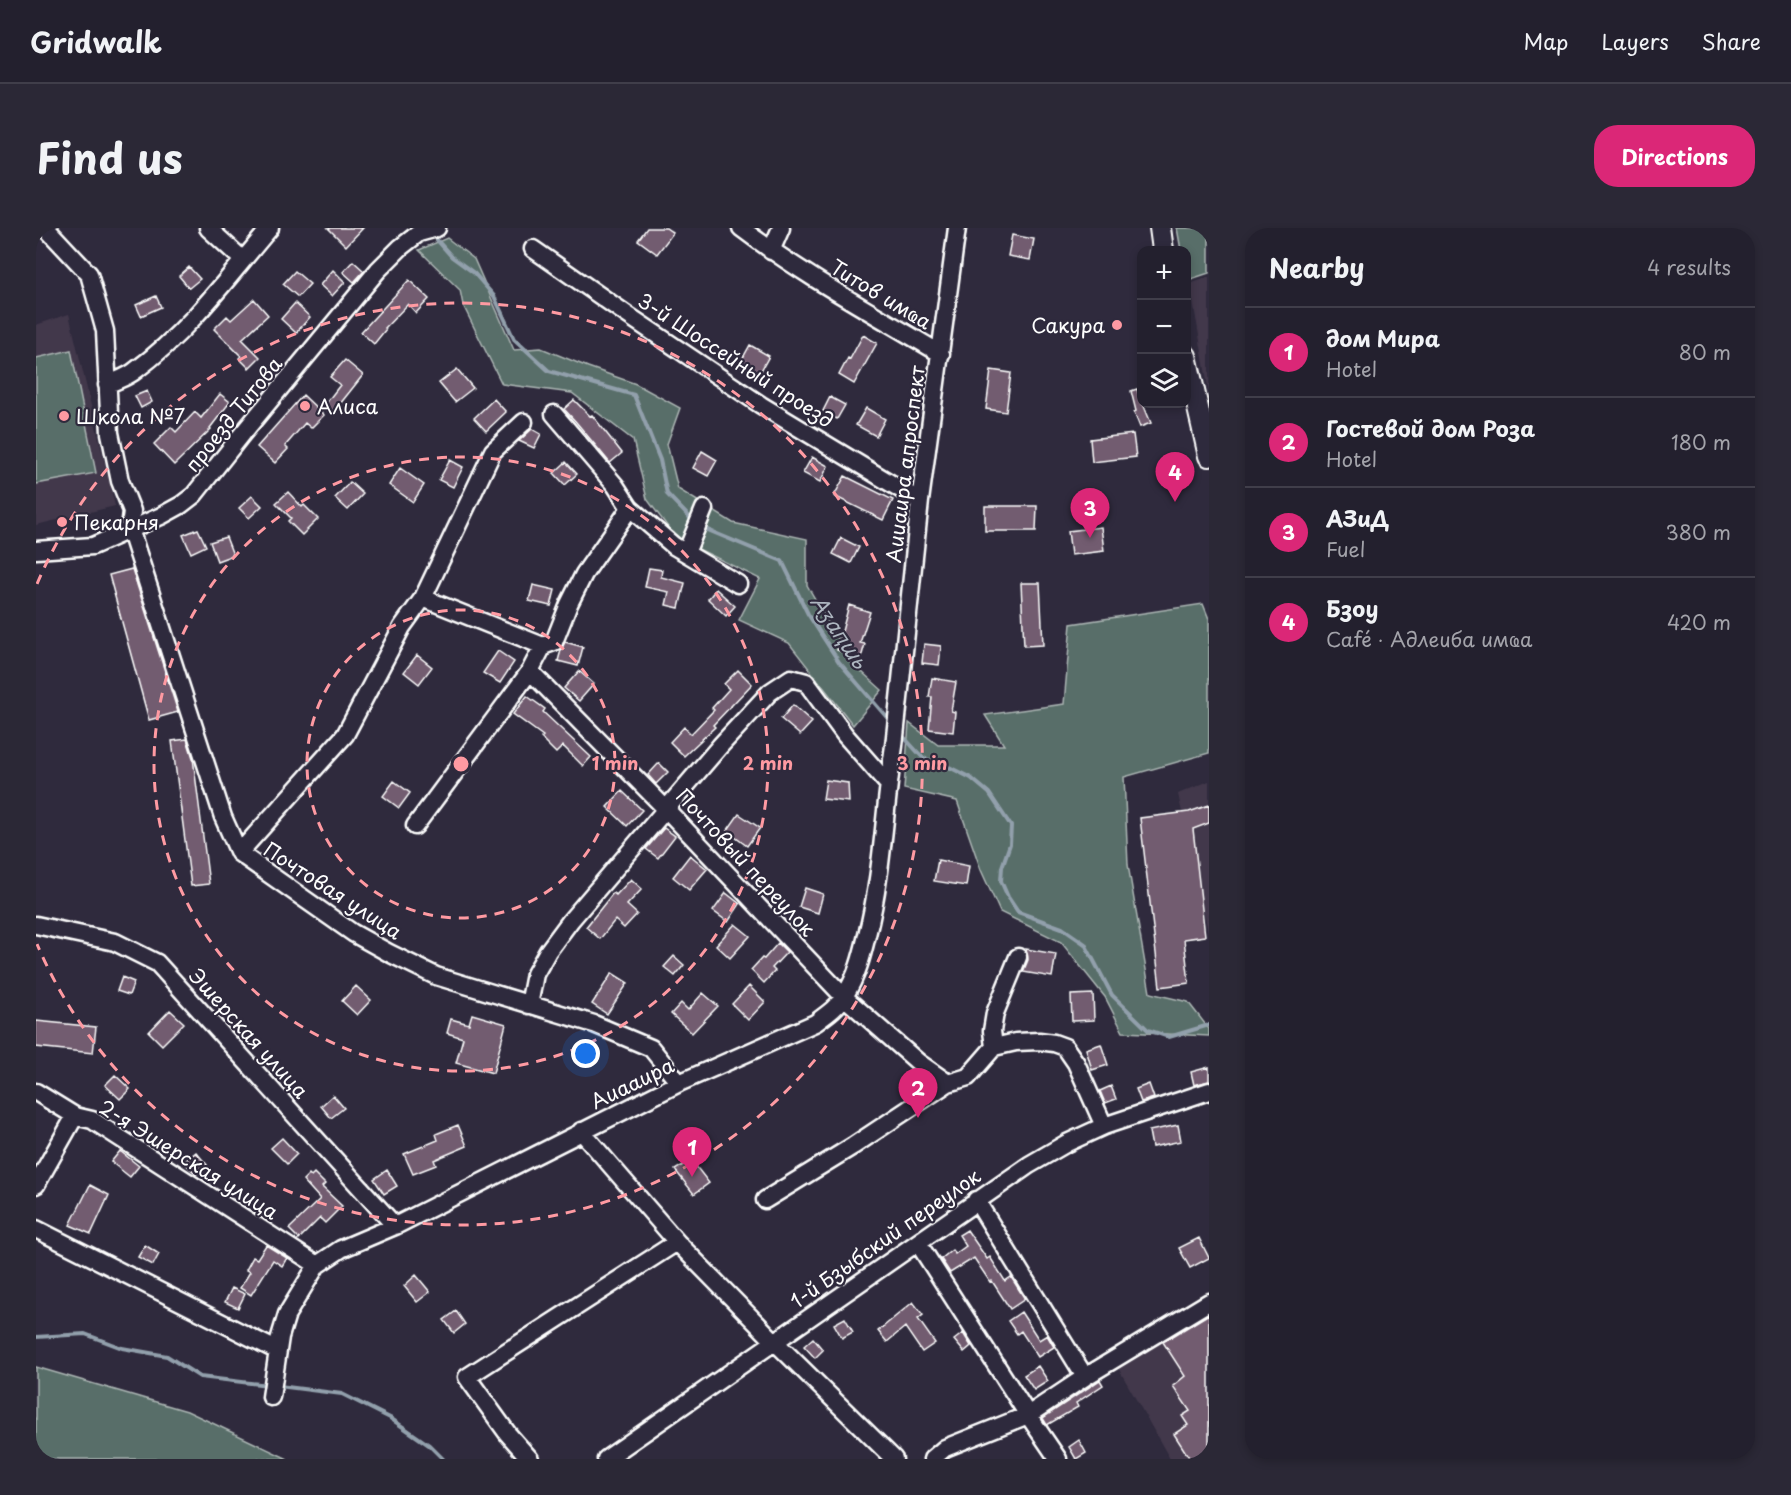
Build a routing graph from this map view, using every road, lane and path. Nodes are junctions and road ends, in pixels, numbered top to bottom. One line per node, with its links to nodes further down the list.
1 (46, 228): 15 (street, Почтовая улица)
2 (208, 228): 12 (street)
3 (270, 228): 12 (street)
4 (437, 228): 22 (street, проезд Титова)
5 (741, 228): 11 (street, Титов имҩа)
6 (781, 228): 11 (street)
7 (957, 228): 13 (street, Аииаира апроспект)
8 (1160, 228): 9 (main road)
9 (1162, 246)
10 (533, 249): 19 (street, 3-й Шоссейный проезд)
11 (771, 251): 13 (street, Титов имҩа)
12 (243, 260): 15 (street)
13 (940, 354): 19 (street, Аииаира апроспект)
14 (1191, 378): 18 (main road)
15 (107, 385): 22 (street, Почтовая улица)
16 (554, 414): 20 (street)
17 (524, 422): 26 (street)
18 (1209, 456)
19 (920, 501): 29 (street, Аииаира апроспект)
20 (630, 508): 24 (street); 27 (street)
21 (704, 509): 24 (street)
22 (130, 529): 23 (street, проезд Титова); 33 (street, Почтовая улица)
23 (36, 550)
24 (686, 553): 25 (street)
25 (738, 584)
26 (423, 598): 27 (street); 33 (street)
27 (543, 646): 28 (street)
28 (530, 671): 31 (street, Почтовый переулок); 32 (street)
29 (894, 746): 30 (street, Аиааира)
30 (888, 784): 31 (street); 36 (street, Аиааира)
31 (665, 808): 36 (street, Почтовый переулок); 37 (street)
32 (415, 826)
33 (239, 854): 37 (street, Почтовая улица)
34 (36, 925): 49 (street, Эшерская улица)
35 (1018, 957): 38 (street)
36 (844, 997): 39 (street, Аиааира); 40 (street, Почтовый переулок)
37 (529, 1005): 39 (street, Почтовая улица)
38 (994, 1047): 40 (street); 44 (street)
39 (679, 1083): 45 (street, Аиааира)
40 (948, 1083): 47 (street)
41 (1209, 1091): 44 (street, 1-й Бзыбский переулок)
42 (36, 1092): 43 (street, 2-я Эшерская улица)
43 (75, 1116): 46 (street); 53 (street, 2-я Эшерская улица)
44 (1104, 1125): 48 (street, 1-й Бзыбский переулок)
45 (581, 1131): 49 (street, Аиааира); 51 (street)
46 (36, 1185)
47 (765, 1200)
48 (976, 1200): 52 (street, 1-й Бзыбский переулок); 57 (street)
49 (395, 1226): 53 (street, Аиааира)
50 (36, 1229): 56 (street)
51 (677, 1242): 55 (street); 60 (street)
52 (918, 1243): 55 (street, 1-й Бзыбский переулок); 59 (street)
53 (317, 1264): 56 (street, Аиааира)
54 (1209, 1302): 57 (street)
55 (774, 1341): 61 (street, 1-й Бзыбский переулок); 62 (street)
56 (278, 1351): 58 (street, Аиааира)
57 (1084, 1377): 59 (street)
58 (271, 1397)
59 (1028, 1415): 63 (street); 64 (street)
60 (530, 1459)
61 (606, 1459)
62 (894, 1459)
63 (932, 1459)
64 (1058, 1459)

